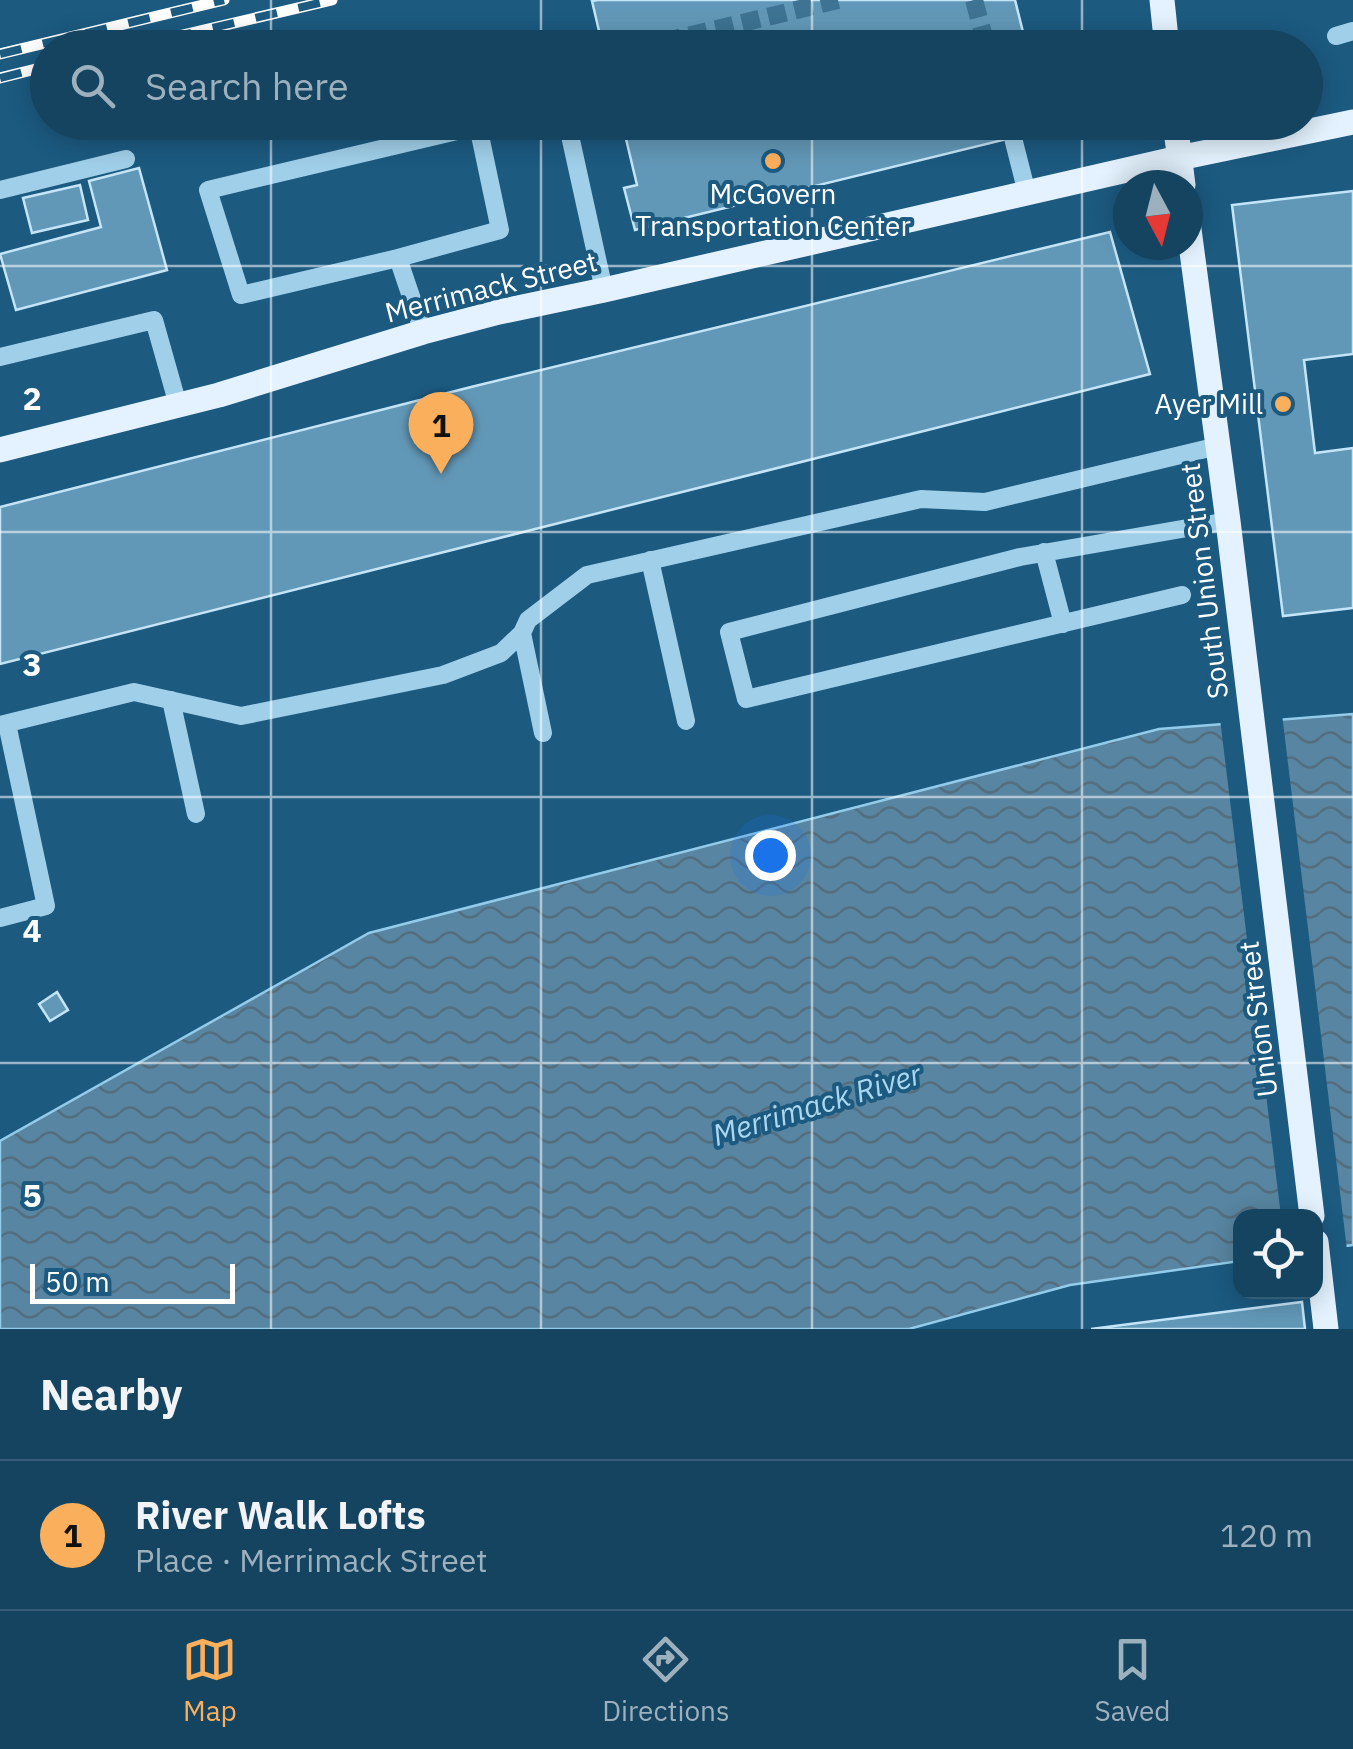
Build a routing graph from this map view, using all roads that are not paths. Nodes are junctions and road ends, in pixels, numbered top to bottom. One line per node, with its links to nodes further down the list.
1 (1162, 0): 2 (main road)
2 (1165, 30)
3 (1353, 122): 4 (main road, Merrimack Street)
4 (1323, 128)
5 (419, 140): 16 (lane)
6 (481, 140): 16 (lane)
7 (570, 140): 18 (lane)
8 (1014, 140): 15 (lane)
9 (1177, 140): 11 (main road)
10 (1266, 140): 11 (main road, Merrimack Street)
11 (1179, 158): 13 (main road); 15 (main road, Merrimack Street)
12 (126, 159): 14 (lane)
13 (1181, 170)
14 (0, 190)
15 (1027, 193): 18 (main road, Merrimack Street)
16 (398, 258): 19 (lane)
17 (1193, 260): 23 (main road, South Union Street)
18 (604, 290): 19 (main road, Merrimack Street)
19 (423, 332): 21 (main road, Merrimack Street)
20 (0, 357): 21 (lane)
21 (178, 405): 22 (main road, Merrimack Street)
22 (1, 444)
23 (1218, 446): 24 (main road, South Union Street); 26 (lane)
24 (1228, 521): 25 (lane); 35 (main road, South Union Street)
25 (1044, 552): 28 (lane); 28 (lane)
26 (650, 560): 29 (lane); 31 (lane)
27 (1182, 596): 28 (lane)
28 (1063, 624)
29 (522, 633): 30 (lane); 33 (lane)
30 (170, 700): 32 (lane); 34 (lane)
31 (686, 721)
32 (4, 724): 36 (lane)
33 (543, 733)
34 (196, 814)
35 (1263, 814): 37 (main road, Union Street)
36 (0, 918)
37 (1311, 1209)
38 (1323, 1299): 39 (main road)
39 (1326, 1329)

